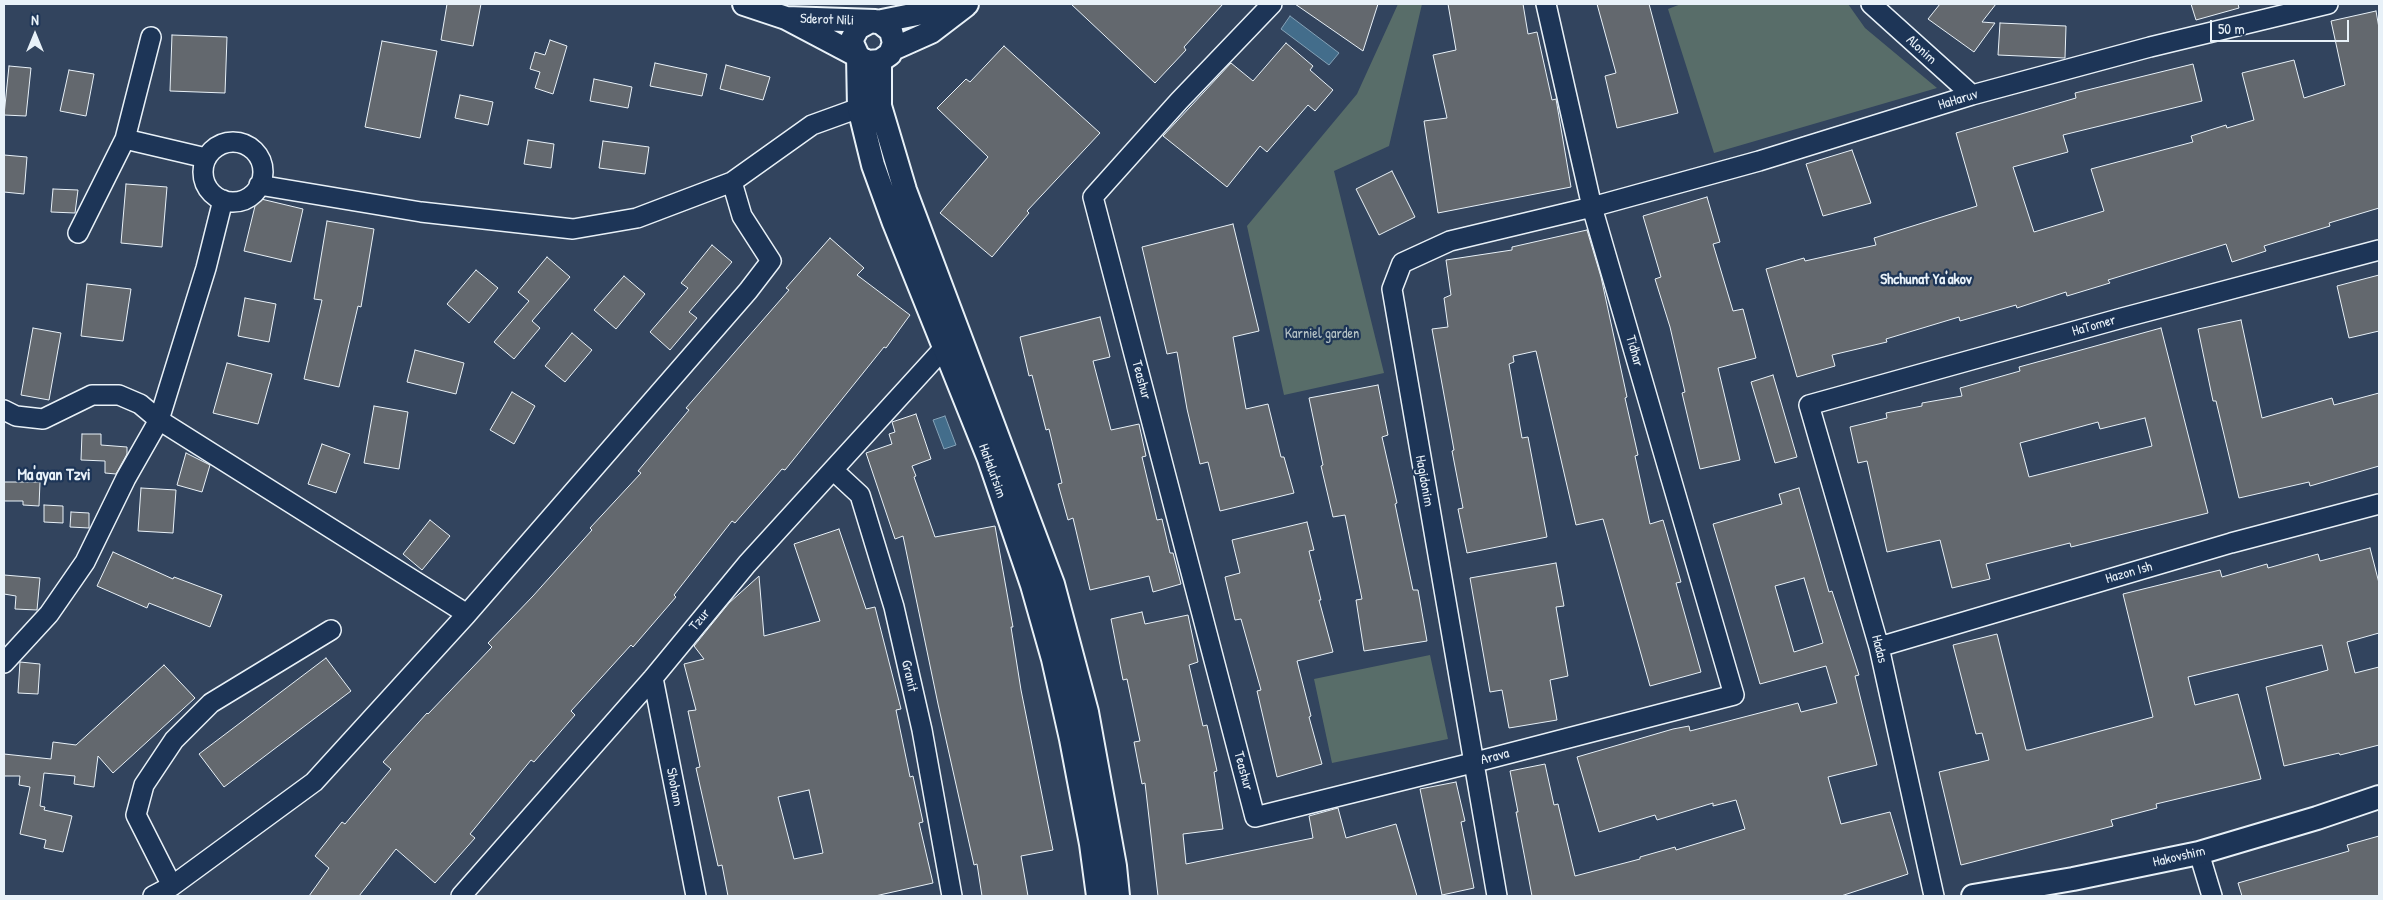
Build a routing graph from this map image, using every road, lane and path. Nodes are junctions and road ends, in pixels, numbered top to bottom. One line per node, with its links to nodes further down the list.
1 (744, 4): 7 (street, Sderot Nili)
2 (968, 4): 8 (street, Sderot Nili); 10 (street, Sderot Nili)
3 (1272, 4): 36 (street, Teashur)
4 (1546, 4): 19 (street, Tidhar)
5 (1871, 4): 12 (street, Alonim)
6 (2328, 4): 12 (street, HaHaruv)
7 (786, 18): 8 (street, Sderot Nili); 11 (street, Sderot Nili)
8 (873, 22): 10 (street); 11 (street)
9 (151, 37): 14 (street)
10 (886, 55): 11 (street); 13 (street, HaHalutsim)
11 (858, 56): 13 (street, HaHalutsim)
12 (1972, 96): 19 (street, HaHaruv)
13 (869, 107): 16 (street); 22 (street, HaHalutsim); 44 (street, HaHalutsim)
14 (125, 139): 15 (street); 20 (street)
15 (206, 158): 17 (street); 18 (street)
16 (732, 182): 17 (street); 28 (street)
17 (259, 185): 18 (street)
18 (223, 200): 25 (street)
19 (1592, 207): 33 (street, Tidhar); 34 (street, Hagidonim)
20 (78, 232)
21 (2379, 250): 23 (street, HaTomer)
22 (944, 348): 26 (street, Tzur); 43 (street, HaHalutsim)
23 (1809, 405): 30 (street, Hadas)
24 (4, 410): 25 (street)
25 (159, 420): 28 (street); 31 (street)
26 (833, 470): 32 (street, Tzur); 42 (street, Granit)
27 (2379, 504): 30 (street, Hazon Ish)
28 (467, 614): 38 (street)
29 (331, 630): 38 (street)
30 (1879, 647): 46 (street, Hadas)
31 (4, 663)
32 (653, 678): 40 (street, Tzur); 41 (street, Shoham)
33 (1734, 694): 34 (street, Arava)
34 (1472, 763): 36 (street, Arava); 45 (street, Hagidonim)
35 (2379, 797): 37 (street, Hakovshim)
36 (1255, 817)
37 (2199, 853): 47 (street, Hakovshim); 48 (street)
38 (172, 886): 39 (street)
39 (153, 896)
40 (461, 896)
41 (696, 896)
42 (952, 896)
43 (1098, 896)
44 (1118, 896)
45 (1497, 896)
46 (1934, 896)
47 (1973, 896)
48 (2212, 896)

